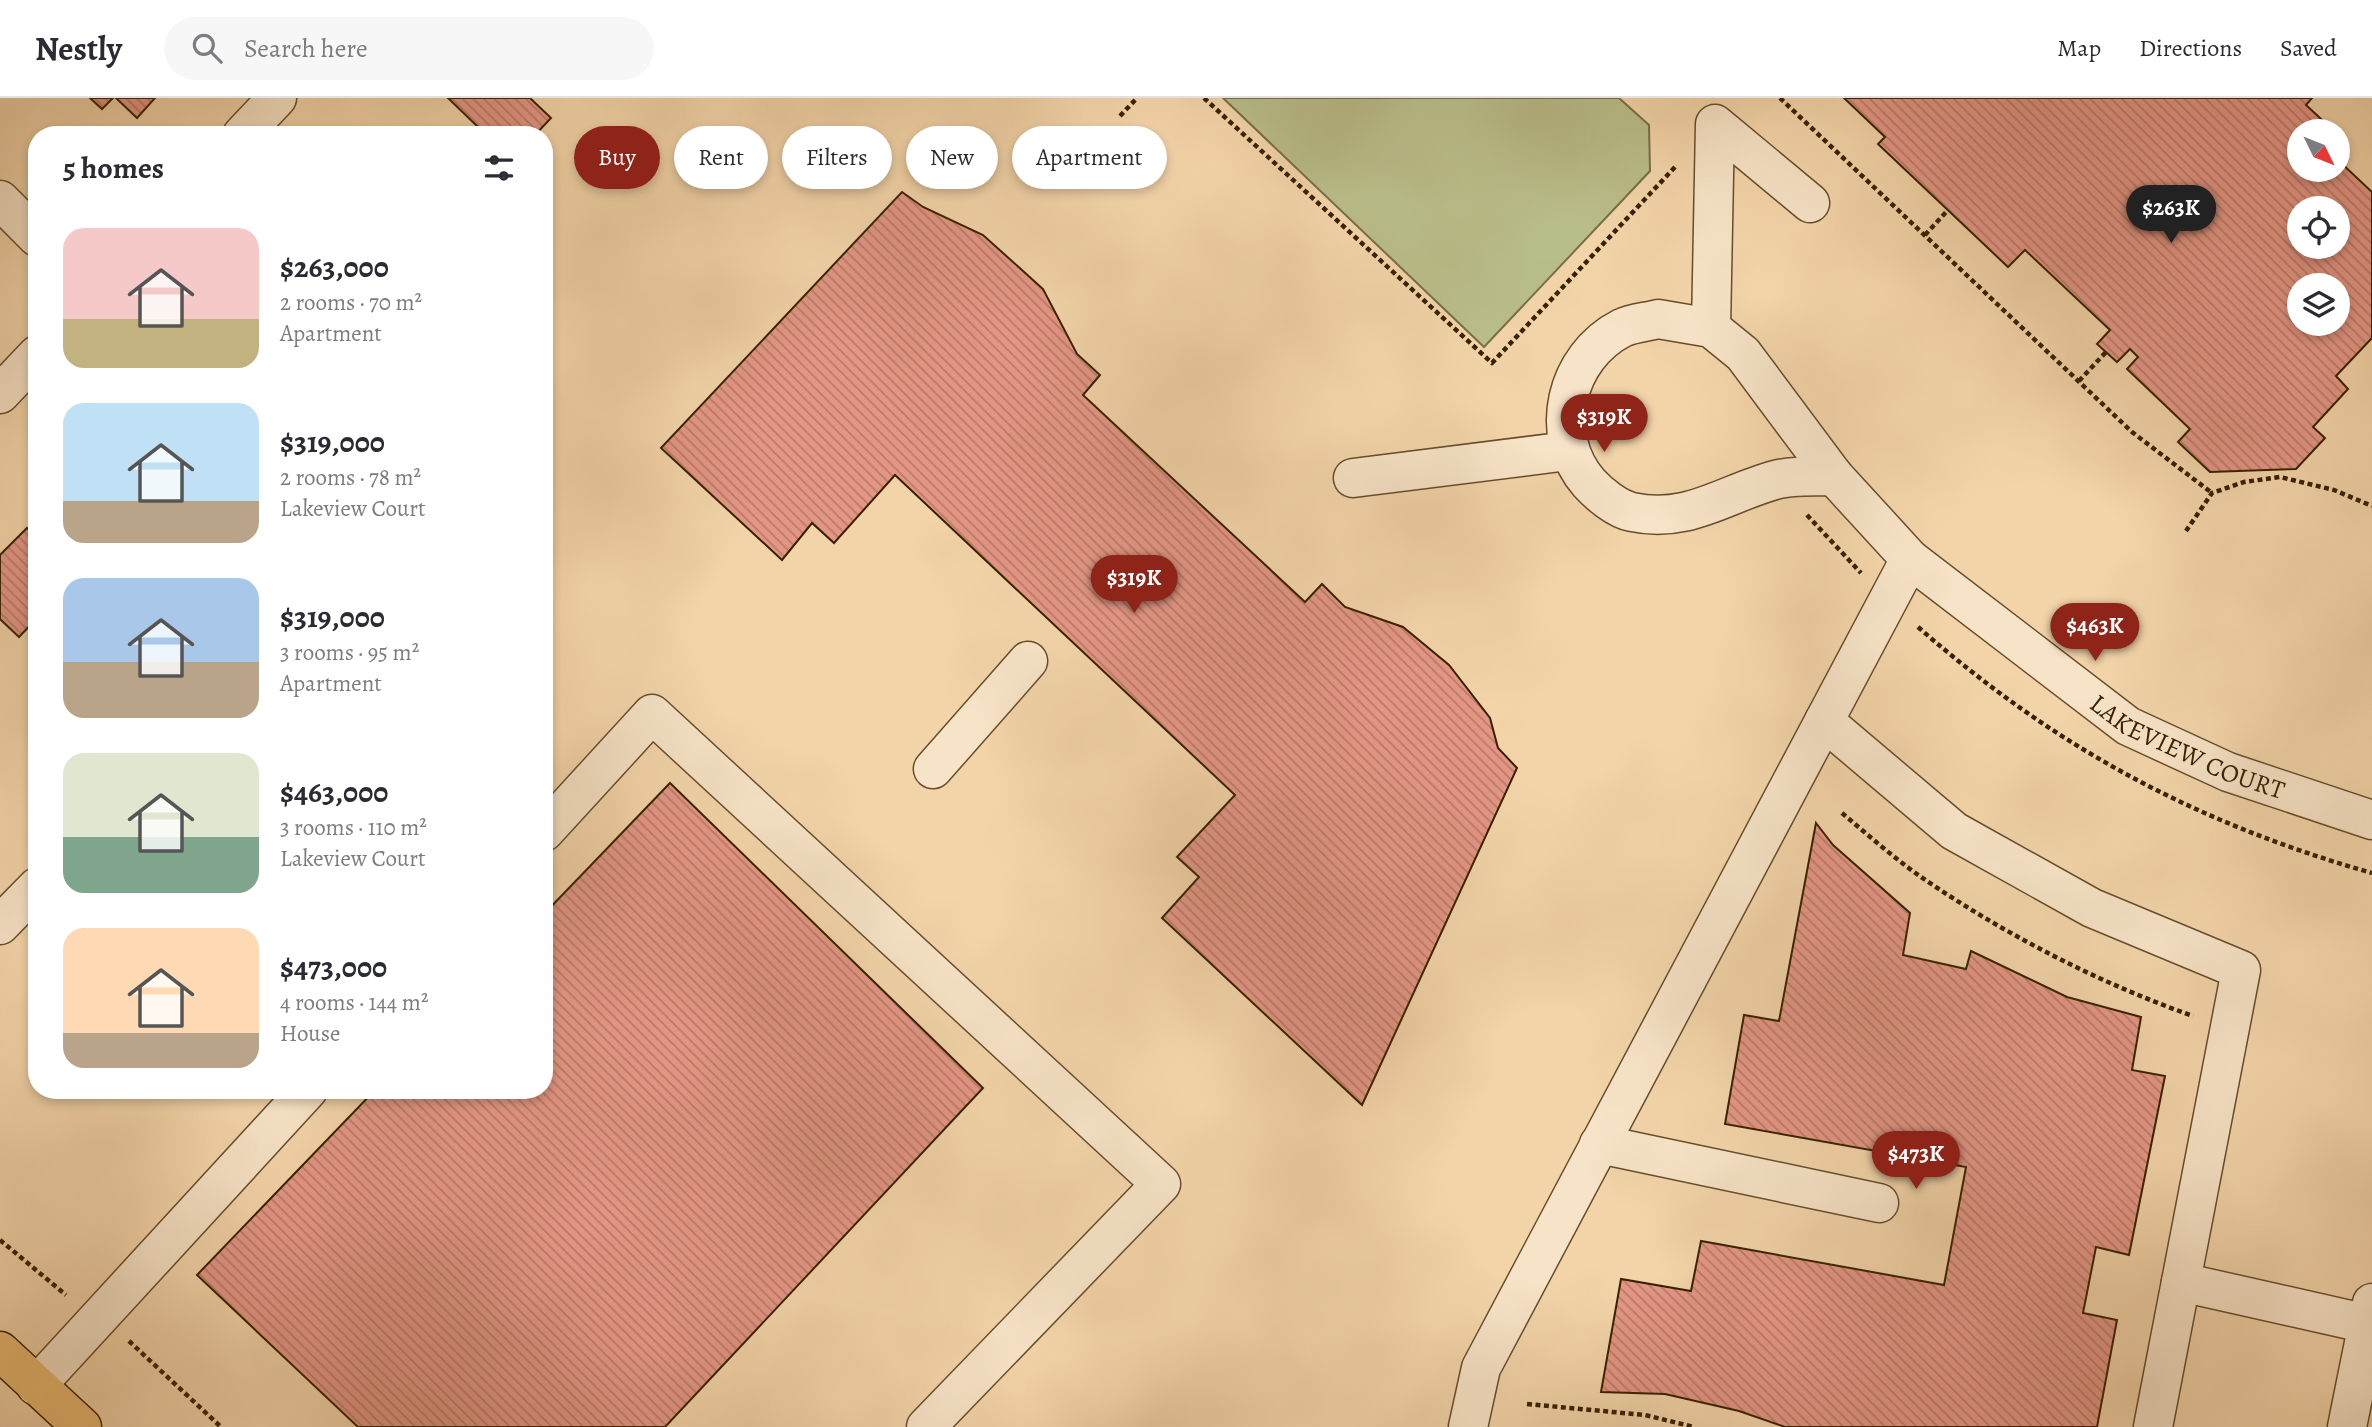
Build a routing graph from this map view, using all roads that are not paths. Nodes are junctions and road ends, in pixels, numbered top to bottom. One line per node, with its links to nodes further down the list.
1 (276, 98): 3 (street)
2 (1714, 111): 5 (street); 7 (street)
3 (250, 126)
4 (0, 200): 6 (street)
5 (1810, 203)
6 (28, 228)
7 (1711, 328): 10 (street, LAKEVIEW COURT); 11 (street, LAKEVIEW COURT)
8 (28, 364): 9 (street)
9 (0, 394)
10 (1568, 451): 11 (street, LAKEVIEW COURT); 12 (street)
11 (1834, 476): 13 (street, LAKEVIEW COURT)
12 (1353, 478)
13 (1910, 559): 15 (street); 17 (street, LAKEVIEW COURT)
14 (1028, 662): 16 (street)
15 (1824, 721): 22 (street); 24 (street)
16 (933, 769)
17 (2372, 820)
18 (553, 822): 29 (street)
19 (28, 896): 20 (street)
20 (0, 925)
21 (300, 1099): 27 (street)
22 (1599, 1144): 23 (street); 30 (street)
23 (1879, 1203)
24 (2181, 1282): 25 (street); 31 (street)
25 (2370, 1313): 32 (street)
26 (0, 1351): 27 (main road)
27 (36, 1386): 28 (main road)
28 (82, 1427)
29 (926, 1427)
30 (1468, 1427)
31 (2153, 1427)
32 (2347, 1427)

